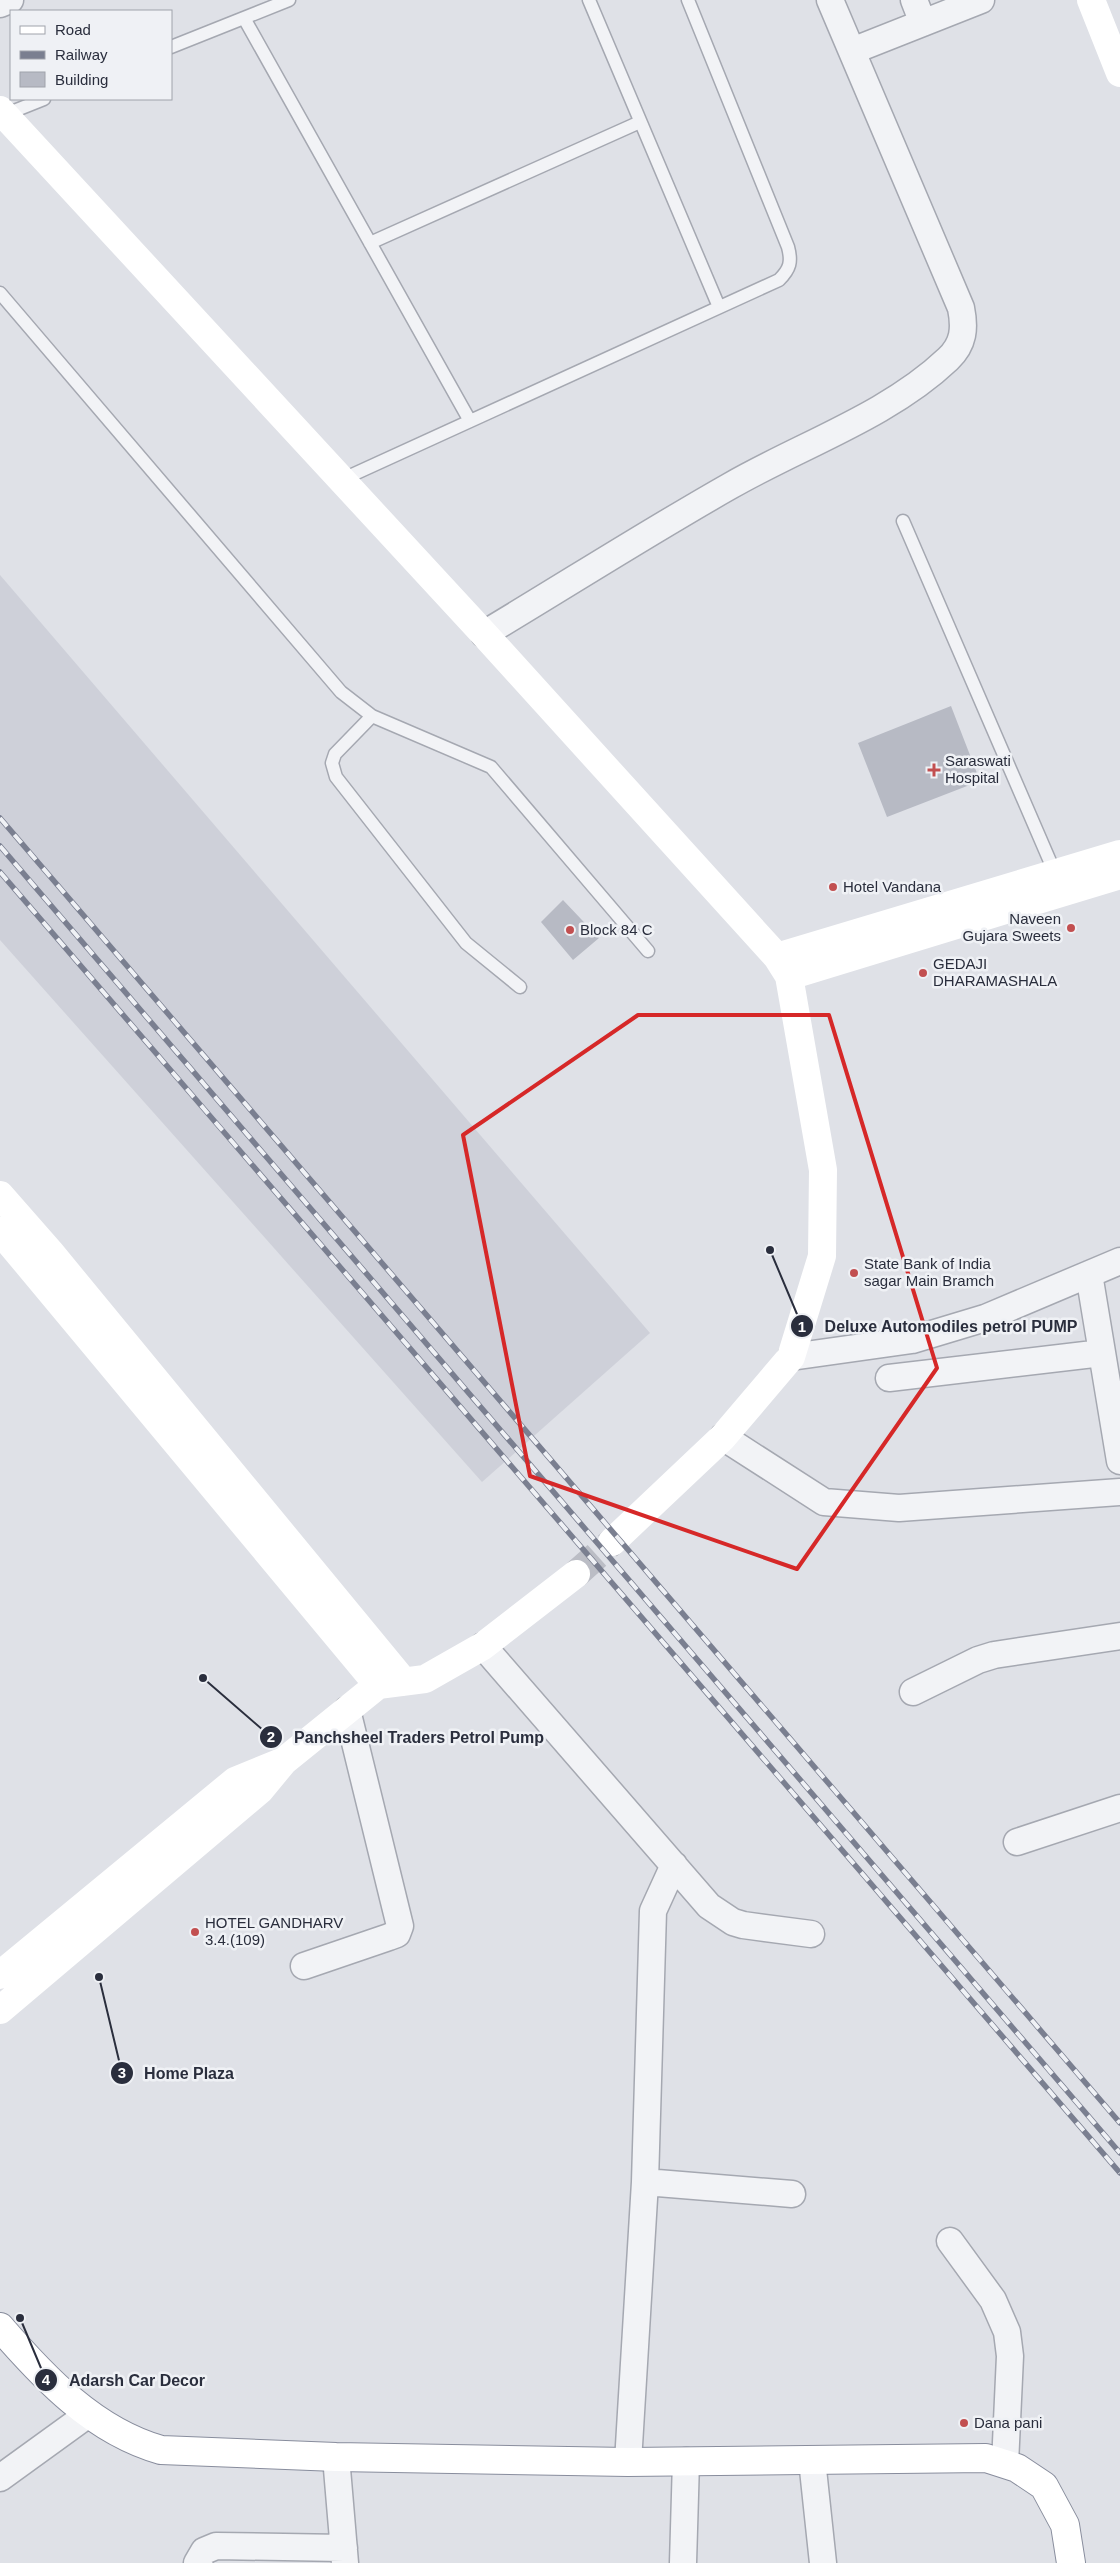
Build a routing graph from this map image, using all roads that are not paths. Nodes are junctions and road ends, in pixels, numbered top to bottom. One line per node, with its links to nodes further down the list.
1 (10, 0): 8 (street)
2 (289, 0): 10 (lane)
3 (589, 0): 16 (lane)
4 (688, 0): 19 (lane)
5 (830, 0): 12 (street)
6 (981, 0): 9 (street)
7 (1091, 0): 13 (main road)
8 (0, 4)
9 (919, 11): 12 (street)
10 (244, 18): 11 (lane); 17 (lane)
11 (172, 48)
12 (852, 51): 23 (street)
13 (1120, 73)
14 (41, 100): 15 (lane)
15 (2, 112): 21 (main road)
16 (640, 122): 17 (lane); 19 (lane)
17 (370, 243): 20 (lane)
18 (0, 293): 24 (lane)
19 (719, 307): 20 (lane)
20 (470, 421): 21 (lane)
21 (341, 480): 23 (main road)
22 (903, 521): 26 (lane)
23 (484, 634): 29 (main road)
24 (372, 716): 28 (lane); 30 (lane)
25 (1120, 854): 26 (main road)
26 (1055, 873): 29 (main road)
27 (1120, 875): 29 (main road)
28 (648, 951)
29 (783, 966): 36 (main road)
30 (520, 987)
31 (0, 1195): 46 (main road)
32 (0, 1231): 46 (main road)
33 (1120, 1261): 34 (street)
34 (1089, 1274): 35 (street); 36 (street)
35 (1102, 1353): 37 (street); 38 (street)
36 (791, 1357): 39 (main road)
37 (889, 1378)
38 (1114, 1385): 40 (street)
39 (723, 1437): 41 (street); 42 (main road)
40 (1120, 1461)
41 (1120, 1492)
42 (612, 1542)
43 (576, 1574): 45 (main road)
44 (1120, 1636): 47 (street)
45 (483, 1646): 46 (main road); 52 (street)
46 (391, 1683): 48 (main road)
47 (913, 1692)
48 (347, 1710): 49 (main road); 54 (street)
49 (284, 1760): 55 (main road); 56 (main road)
50 (1120, 1808): 51 (street)
51 (1017, 1842)
52 (674, 1865): 53 (street); 57 (street)
53 (810, 1934)
54 (304, 1966)
55 (0, 1975)
56 (0, 2010)
57 (645, 2182): 58 (street); 65 (street)
58 (792, 2194)
59 (950, 2241): 66 (street)
60 (0, 2327): 61 (main road)
61 (87, 2414): 62 (main road); 67 (street)
62 (336, 2457): 65 (main road); 68 (street)
63 (812, 2460): 64 (main road); 66 (main road); 71 (street)
64 (686, 2461): 65 (main road); 70 (street)
65 (628, 2462)
66 (1005, 2464): 72 (main road)
67 (0, 2478)
68 (344, 2556): 69 (street)
69 (198, 2563)
70 (683, 2563)
71 (822, 2563)
72 (1071, 2563)

